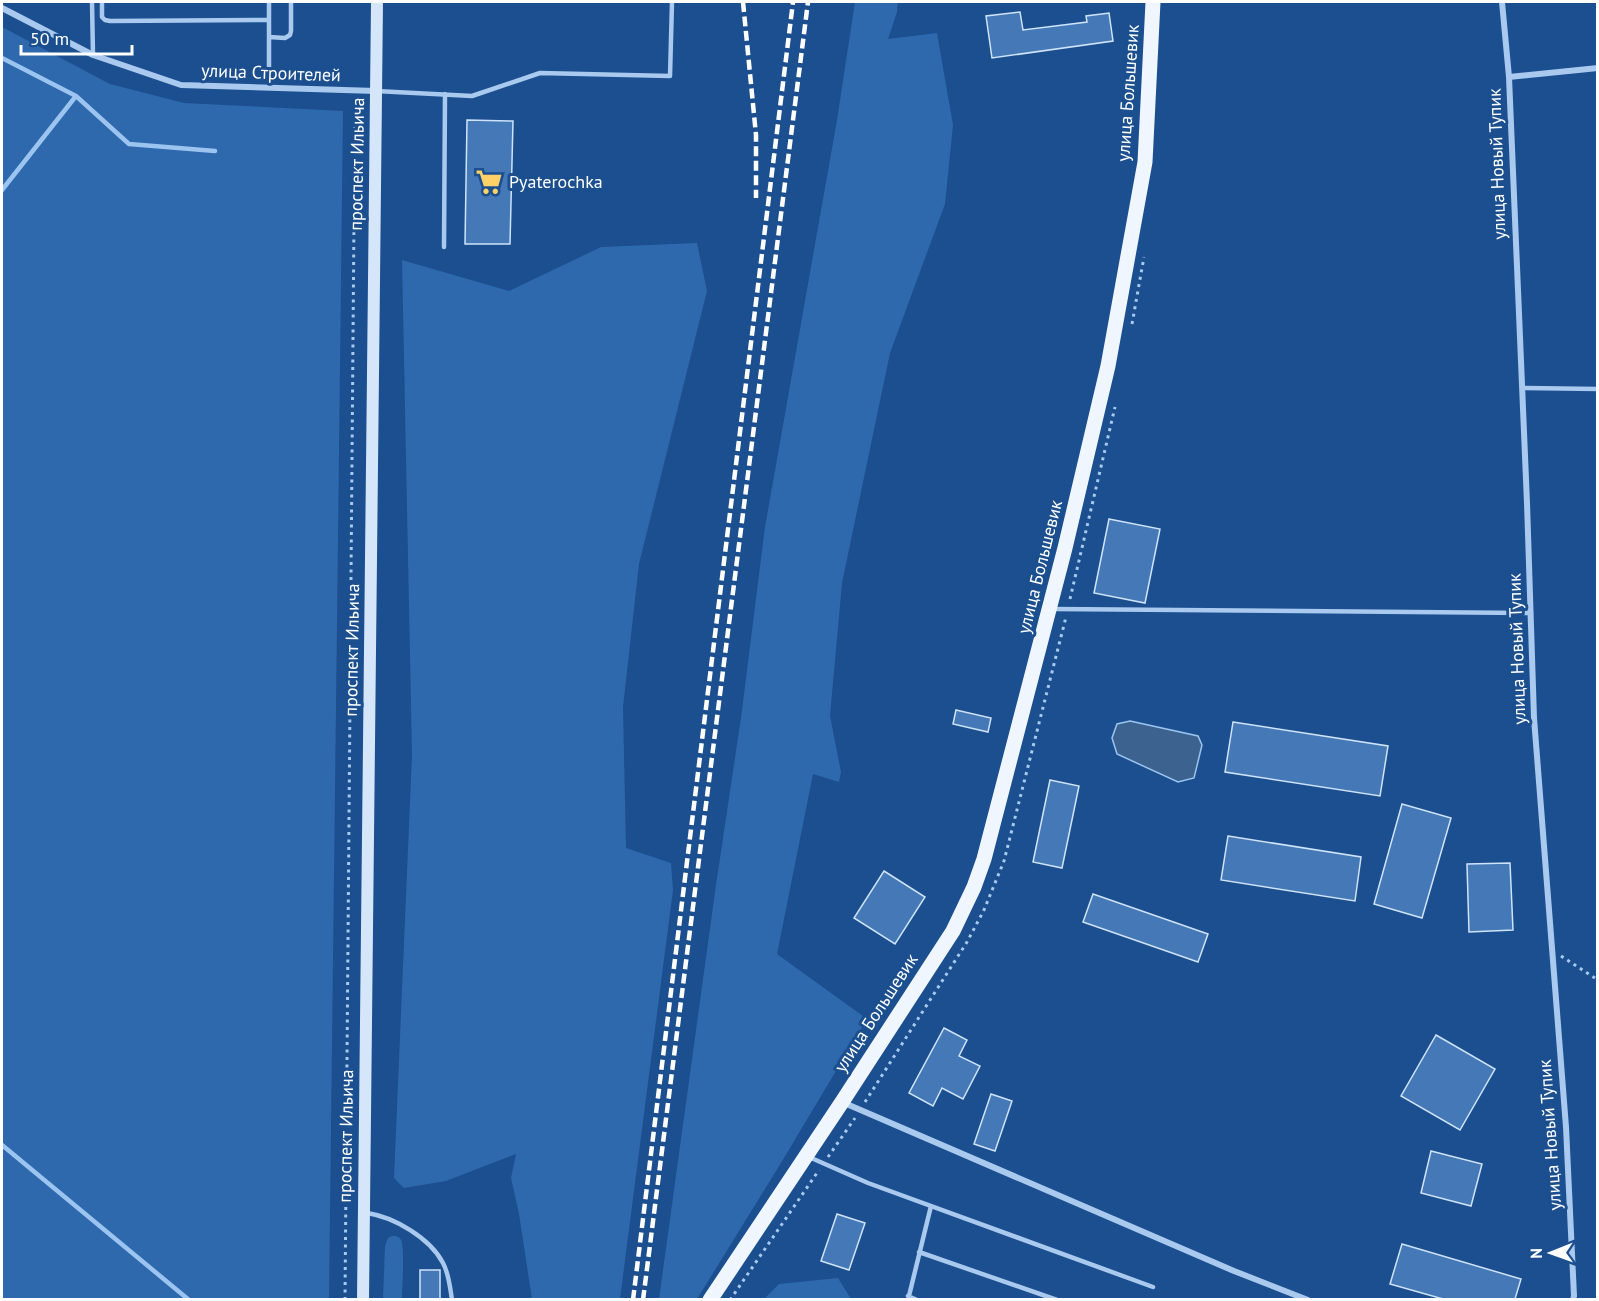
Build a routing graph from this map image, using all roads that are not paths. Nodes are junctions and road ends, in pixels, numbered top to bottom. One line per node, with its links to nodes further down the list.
1 (92, 2): 12 (lane)
2 (102, 2): 10 (lane)
3 (269, 2): 10 (lane)
4 (291, 2): 11 (lane)
5 (378, 2): 16 (street, проспект Ильича)
6 (672, 2): 17 (lane)
7 (1153, 2): 21 (main road, улица Большевик)
8 (1502, 2): 14 (street, улица Новый Тупик)
9 (2, 8): 12 (street, улица Строителей)
10 (269, 20): 11 (lane)
11 (269, 37): 15 (lane)
12 (93, 56): 15 (street, улица Строителей)
13 (1598, 68): 14 (street)
14 (1509, 77): 19 (street, улица Новый Тупик)
15 (269, 88): 16 (street, улица Строителей)
16 (376, 91): 17 (lane); 26 (street, проспект Ильича)
17 (445, 94): 18 (lane)
18 (444, 247)
19 (1522, 388): 20 (lane); 22 (street, улица Новый Тупик)
20 (1598, 389)
21 (1050, 609): 22 (lane); 23 (main road, улица Большевик)
22 (1530, 613): 30 (street, улица Новый Тупик)
23 (842, 1102): 24 (main road, улица Большевик); 36 (street)
24 (806, 1155): 25 (lane); 33 (main road, улица Большевик)
25 (931, 1206): 27 (lane); 28 (lane)
26 (363, 1213): 31 (street, проспект Ильича); 32 (lane)
27 (919, 1252): 29 (lane); 35 (lane)
28 (1153, 1287)
29 (908, 1298): 34 (lane)
30 (1574, 1298)
31 (363, 1299)
32 (452, 1299)
33 (710, 1299)
34 (917, 1299)
35 (1057, 1299)
36 (1308, 1299)

